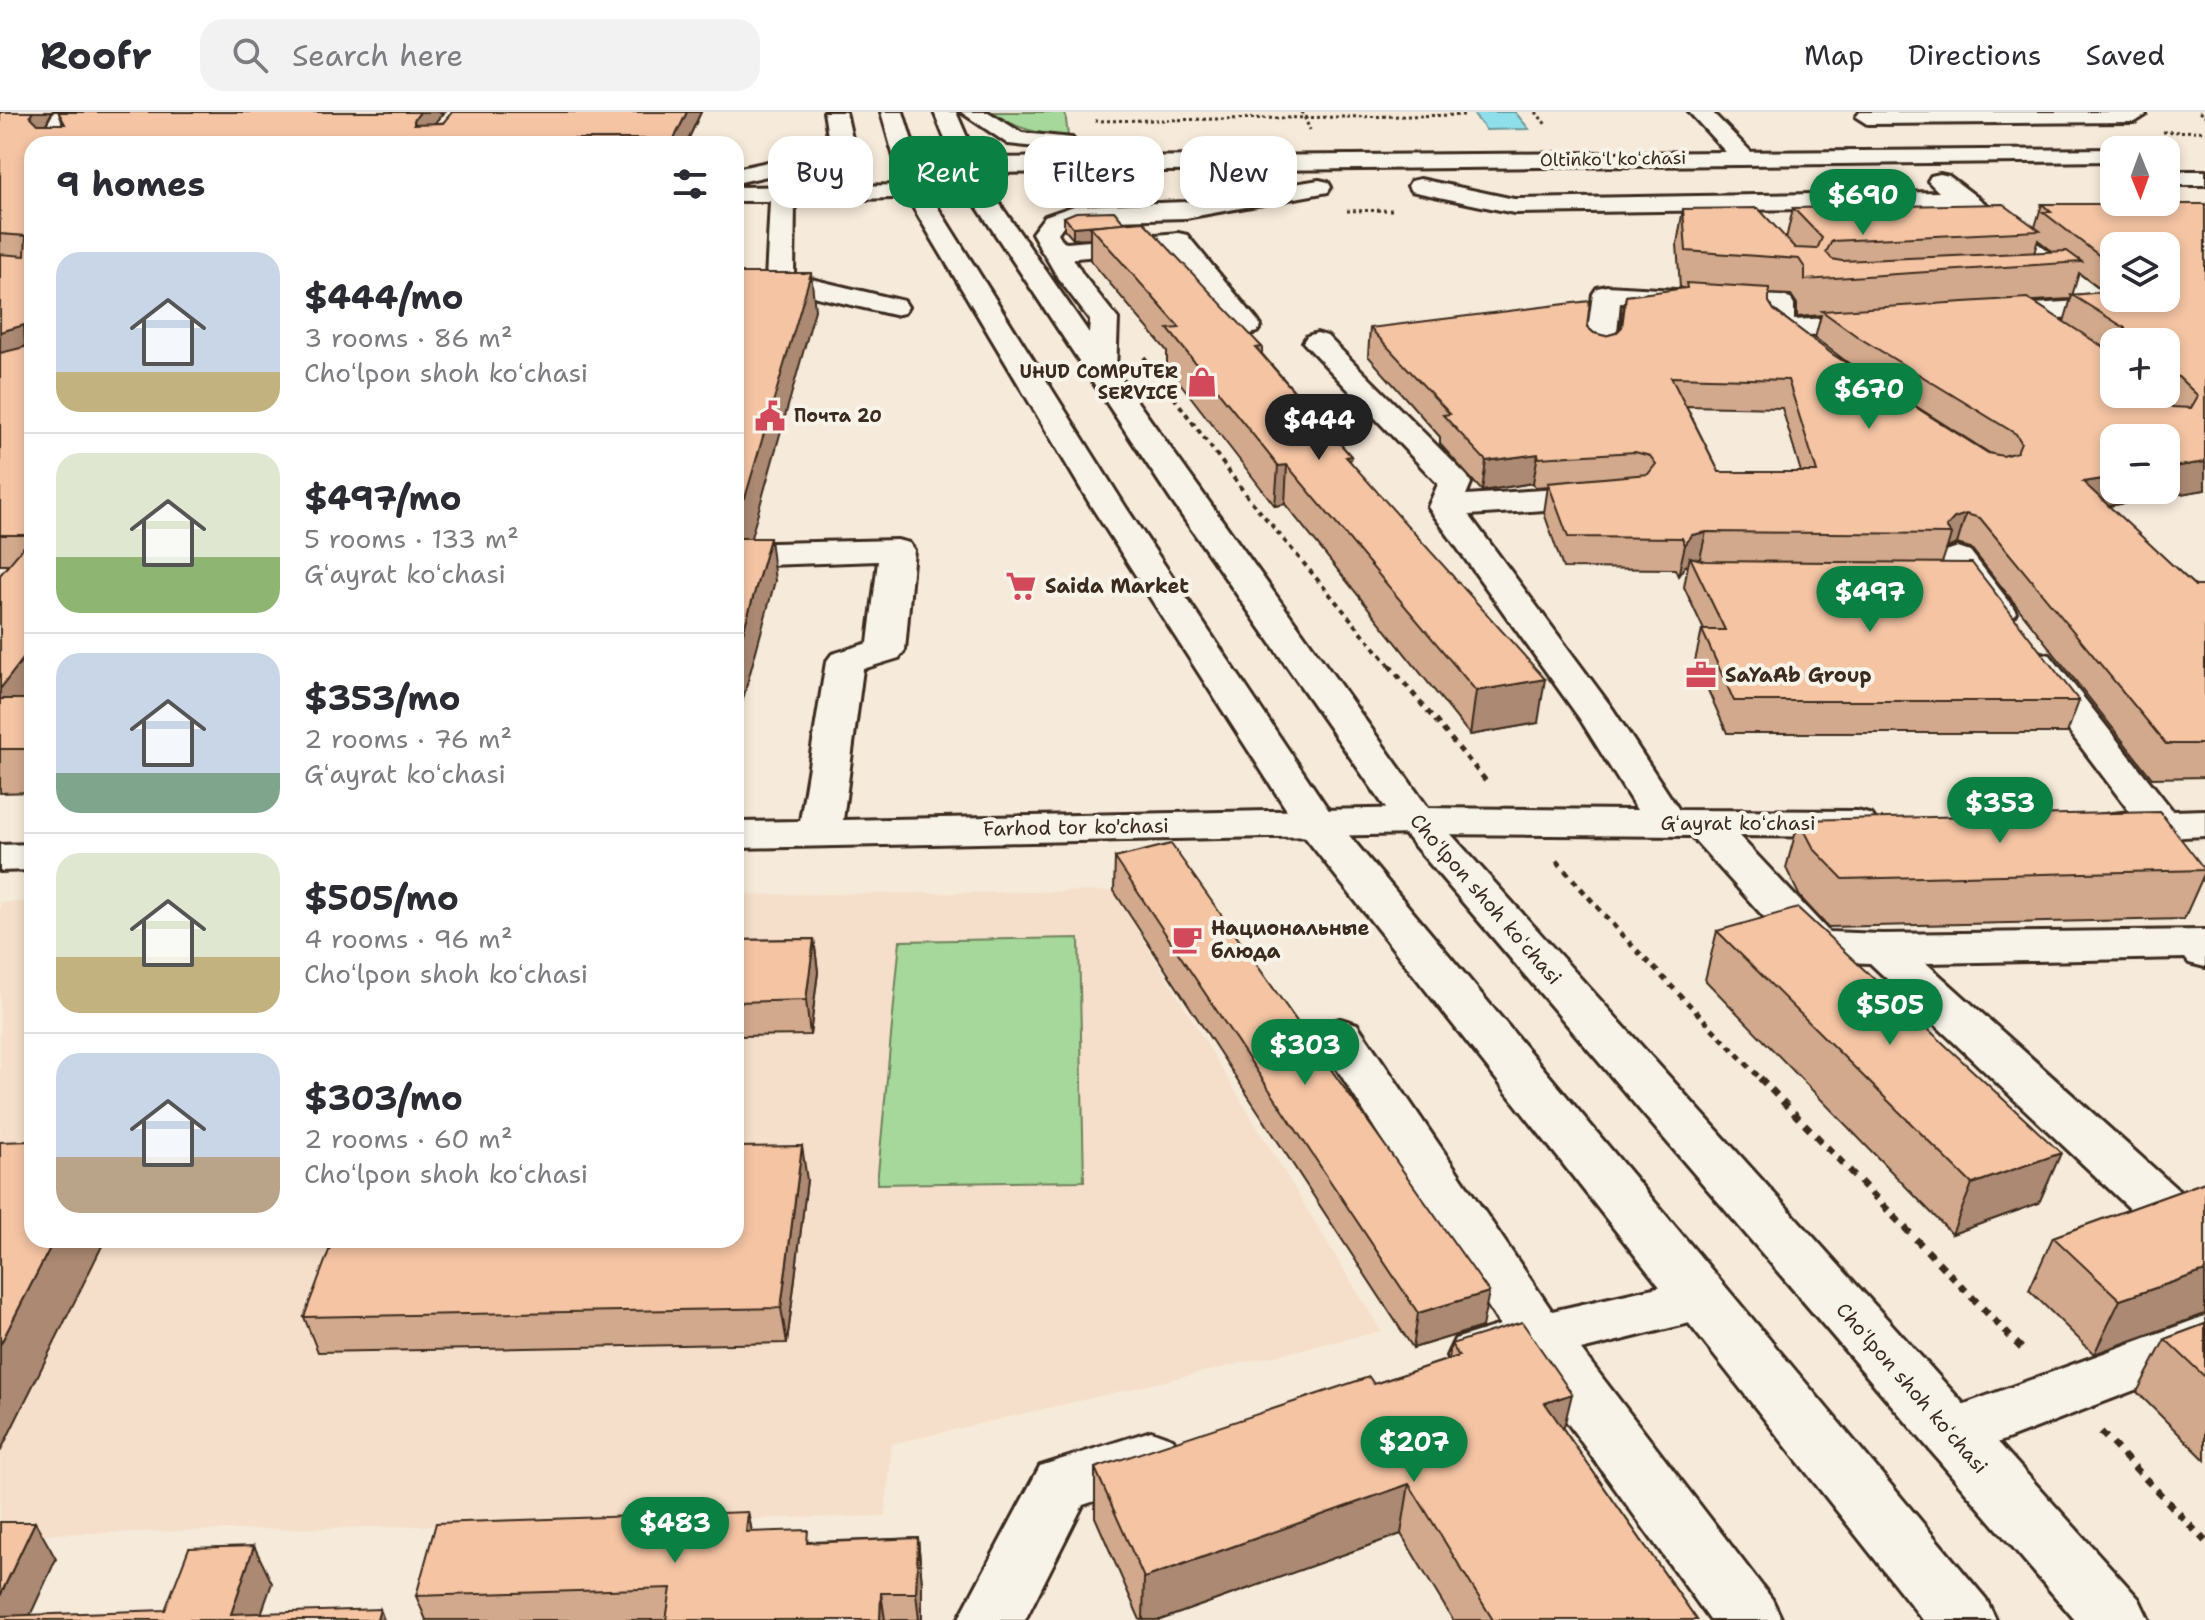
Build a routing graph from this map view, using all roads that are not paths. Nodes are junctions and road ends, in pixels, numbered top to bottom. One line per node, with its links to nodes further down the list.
1 (65, 112): 11 (main road)
2 (835, 112): 19 (main road)
3 (892, 112): 12 (main road, Choʻlpon shoh koʻchasi)
4 (945, 112): 13 (main road, Choʻlpon shoh koʻchasi)
5 (972, 112): 18 (main road)
6 (1700, 112): 17 (main road)
7 (1972, 114): 8 (main road); 9 (main road); 15 (main road)
8 (2060, 114): 10 (main road)
9 (1865, 115): 16 (main road)
10 (2135, 115)
11 (52, 136)
12 (914, 136)
13 (948, 136)
14 (2100, 154): 15 (main road, Oltinkoʻl koʻchasi)
15 (2035, 155): 16 (main road, Oltinkoʻl koʻchasi)
16 (1904, 156): 17 (main road, Oltinkoʻl koʻchasi)
17 (1744, 158): 18 (main road, Oltinkoʻl koʻchasi)
18 (1437, 161): 20 (main road, Oltinkoʻl koʻchasi)
19 (744, 174)
20 (1008, 178)
21 (2180, 178): 22 (main road)
22 (2205, 178)
23 (1391, 186): 24 (main road, Oltinkoʻl koʻchasi)
24 (1420, 186): 28 (main road, Oltinkoʻl koʻchasi); 31 (main road)
25 (1319, 187): 26 (main road); 27 (main road); 36 (main road)
26 (1348, 187)
27 (1164, 188)
28 (1968, 190): 31 (main road); 37 (main road)
29 (768, 193): 30 (main road, Oltinkoʻl koʻchasi)
30 (744, 194)
31 (1732, 203): 35 (main road)
32 (782, 208): 39 (main road)
33 (967, 208): 56 (main road, Choʻlpon shoh koʻchasi)
34 (975, 208): 49 (main road, Choʻlpon shoh koʻchasi)
35 (1751, 224)
36 (1052, 247): 43 (main road); 49 (main road)
37 (2063, 276): 38 (main road); 40 (main road)
38 (2017, 278)
39 (894, 307)
40 (2025, 313): 41 (main road); 45 (main road)
41 (1964, 317)
42 (1902, 321): 44 (main road)
43 (1247, 326)
44 (1780, 329): 47 (main road); 48 (main road)
45 (2062, 337)
46 (1317, 342): 51 (main road)
47 (1600, 352)
48 (1815, 356)
49 (1101, 372): 54 (main road, Choʻlpon shoh koʻchasi)
50 (1630, 494): 51 (main road)
51 (1445, 507): 55 (main road)
52 (744, 555): 61 (main road)
53 (1952, 572): 60 (main road)
54 (1416, 821): 55 (main road, Gʻayrat koʻchasi); 56 (main road, Farhod tor ko'chasi); 73 (main road, Choʻlpon shoh koʻchasi)
55 (1684, 822): 58 (main road, Gʻayrat koʻchasi); 65 (main road)
56 (1316, 823): 61 (main road, Farhod tor ko'chasi); 69 (main road, Choʻlpon shoh koʻchasi)
57 (2205, 823): 60 (main road)
58 (1893, 824)
59 (2068, 825): 60 (main road)
60 (2163, 826)
61 (820, 833): 62 (main road, Farhod tor ko'chasi)
62 (744, 835)
63 (24, 857): 64 (main road)
64 (0, 858)
65 (1882, 949): 66 (main road); 68 (main road)
66 (2205, 952)
67 (1340, 1036): 70 (main road)
68 (2159, 1204)
69 (1702, 1299): 70 (main road); 77 (main road, Choʻlpon shoh koʻchasi)
70 (1538, 1337): 72 (main road); 76 (main road)
71 (2205, 1339): 73 (main road)
72 (1419, 1374)
73 (1953, 1434): 78 (main road, Choʻlpon shoh koʻchasi)
74 (1195, 1443): 75 (main road)
75 (991, 1620)
76 (1749, 1620)
77 (1963, 1620)
78 (2116, 1620)

